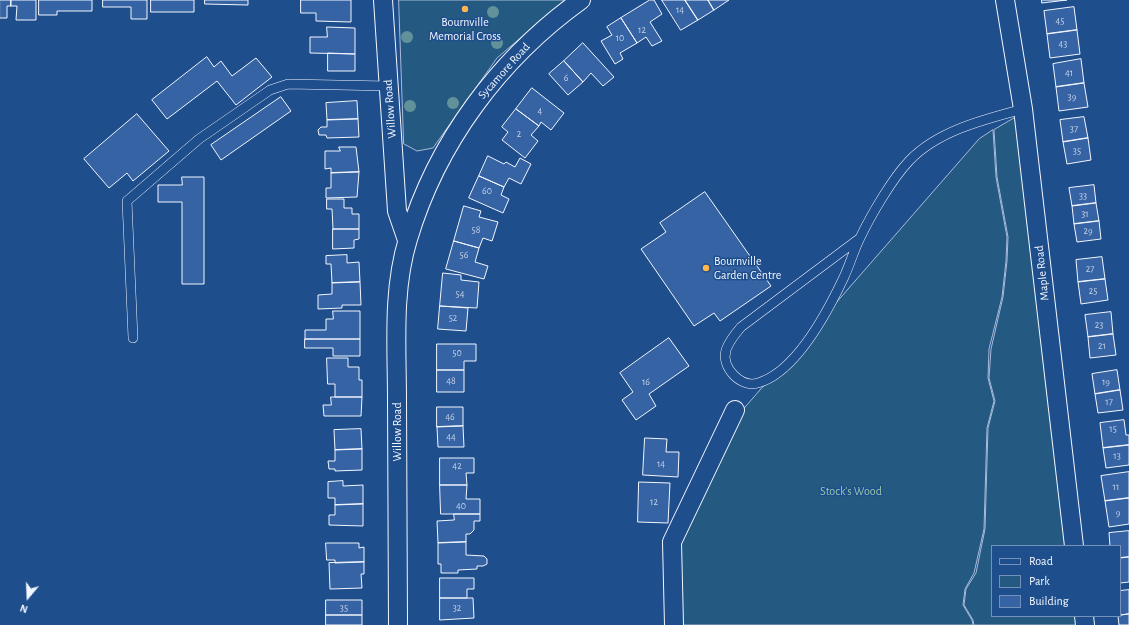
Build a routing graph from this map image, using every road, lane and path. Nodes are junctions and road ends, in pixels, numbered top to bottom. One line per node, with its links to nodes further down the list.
1 (384, 0): 4 (street, Willow Road)
2 (581, 0): 6 (street, Sycamore Road)
3 (1005, 0): 5 (street, Maple Road)
4 (388, 86): 8 (street, Willow Road); 9 (lane)
5 (1023, 109): 7 (lane); 11 (street, Maple Road)
6 (442, 155): 8 (street, Willow Road)
7 (860, 238): 7 (lane)
8 (408, 240): 12 (street, Willow Road)
9 (134, 338)
10 (735, 410): 13 (street)
11 (1074, 545)
12 (398, 625)
13 (674, 625)

